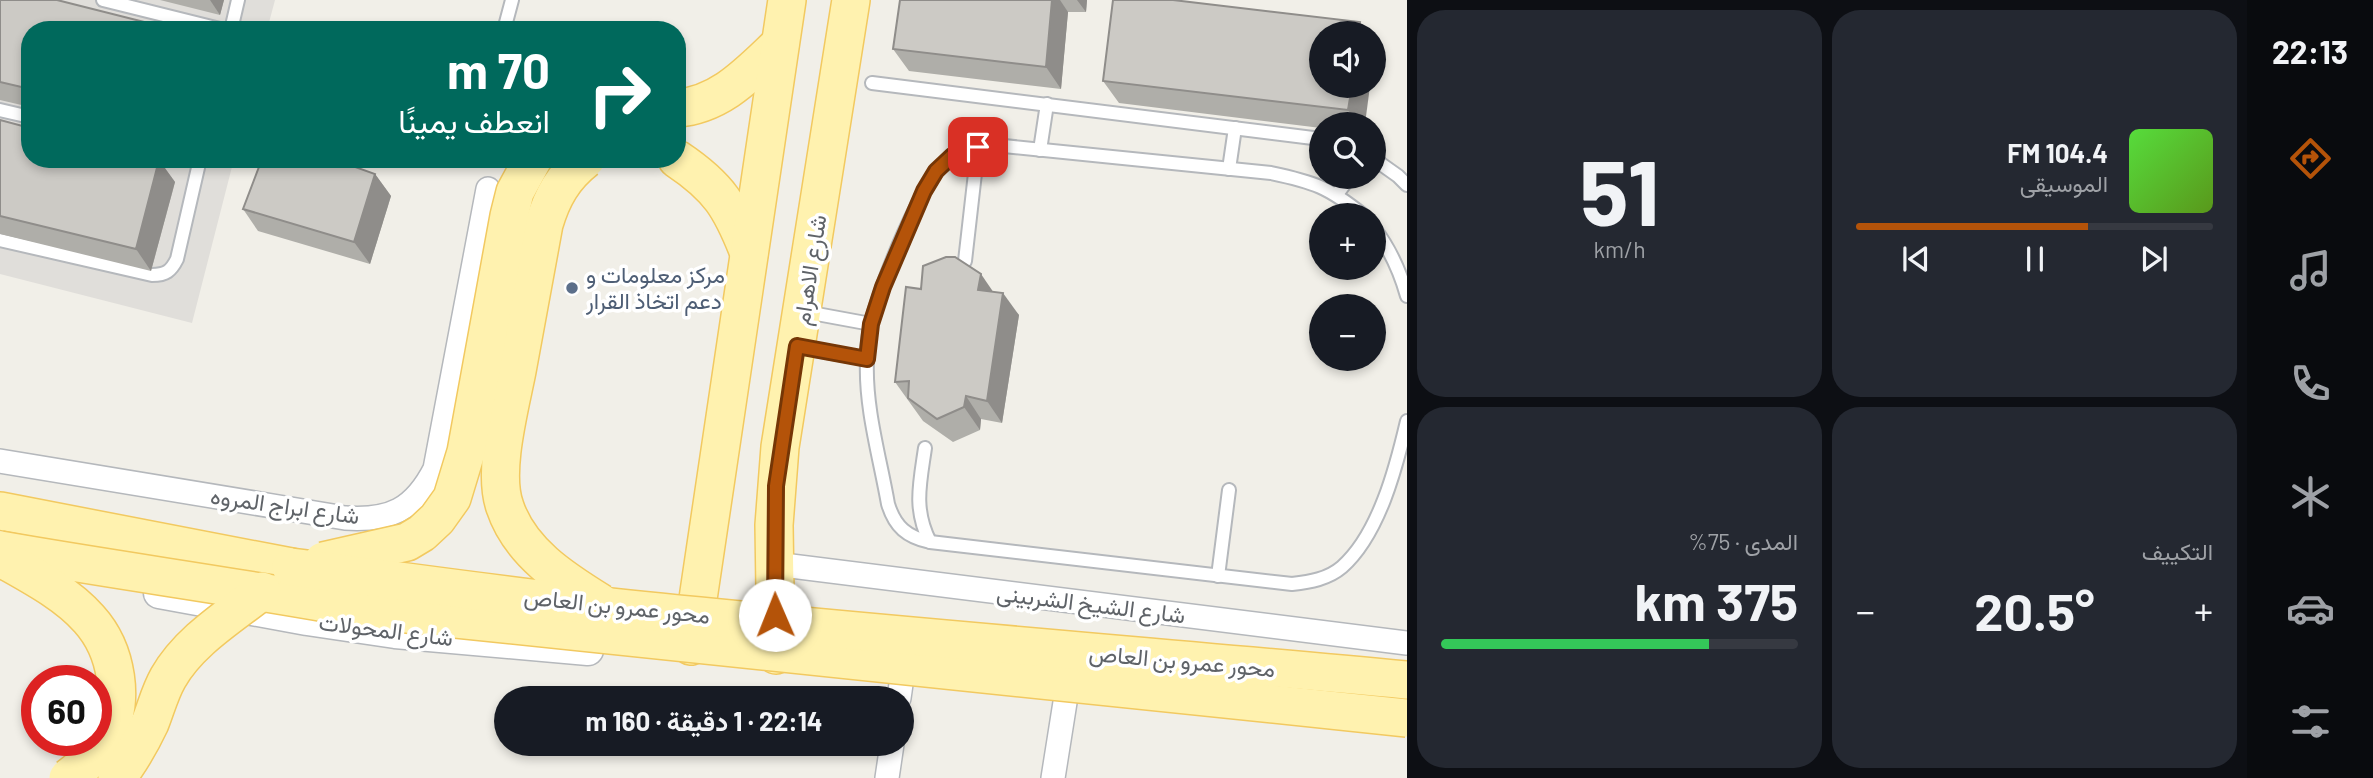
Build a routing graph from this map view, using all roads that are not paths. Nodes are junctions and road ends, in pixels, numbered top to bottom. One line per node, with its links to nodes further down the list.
1 (103, 0): 6 (lane)
2 (237, 0): 7 (lane)
3 (512, 0): 8 (lane)
4 (786, 0): 9 (main road)
5 (851, 0): 36 (main road, شارع الاهرام)
6 (188, 21)
7 (232, 21)
8 (506, 21)
9 (780, 44): 12 (main road); 32 (main road)
10 (872, 83): 11 (lane)
11 (1046, 104): 15 (lane); 18 (lane)
12 (686, 106)
13 (0, 110): 14 (lane)
14 (21, 115)
15 (1235, 128): 16 (lane); 24 (lane)
16 (1309, 137)
17 (978, 147): 18 (lane); 33 (lane); 35 (lane)
18 (1040, 150): 24 (lane)
19 (686, 166): 32 (main road)
20 (198, 168): 30 (lane)
21 (528, 168): 49 (main road, bridge)
22 (577, 168): 53 (main road, bridge)
23 (1386, 168): 25 (lane)
24 (1229, 169): 28 (lane)
25 (1407, 186)
26 (488, 189): 40 (street, شارع ابراج المروه)
27 (1341, 189): 28 (lane)
28 (1337, 194): 29 (lane)
29 (1348, 203)
30 (0, 240)
31 (1386, 244): 34 (lane)
32 (749, 253): 52 (main road)
33 (964, 261)
34 (1407, 296)
35 (871, 324): 36 (lane); 37 (lane)
36 (800, 329): 37 (lane); 47 (main road, شارع الاهرام)
37 (867, 359): 44 (lane)
38 (1407, 421): 50 (lane)
39 (925, 448): 44 (lane)
40 (0, 461)
41 (1229, 490): 50 (lane)
42 (0, 498): 52 (street)
43 (0, 511): 49 (main road, محور عمرو بن العاص)
44 (930, 542): 50 (lane)
45 (0, 550): 51 (main road, محور عمرو بن العاص, bridge)
46 (0, 558): 64 (main road, bridge)
47 (775, 564): 54 (street, شارع الشيخ الشربينى); 56 (main road, شارع الاهرام)
48 (0, 565): 55 (street, شارع المحولات)
49 (291, 567): 53 (main road, محور عمرو بن العاص, bridge)
50 (1218, 576)
51 (262, 591): 61 (main road, محور عمرو بن العاص, bridge); 65 (main road, bridge)
52 (698, 601): 55 (main road)
53 (608, 607): 57 (main road, محور عمرو بن العاص, bridge)
54 (1407, 643)
55 (690, 659): 56 (street, شارع المحولات)
56 (776, 666): 58 (street)
57 (1407, 680)
58 (895, 686)
59 (914, 688): 60 (street)
60 (1066, 696): 62 (street); 67 (street)
61 (1407, 718)
62 (1407, 736)
63 (890, 756): 66 (street)
64 (68, 778)
65 (117, 778)
66 (887, 778)
67 (1053, 778)

